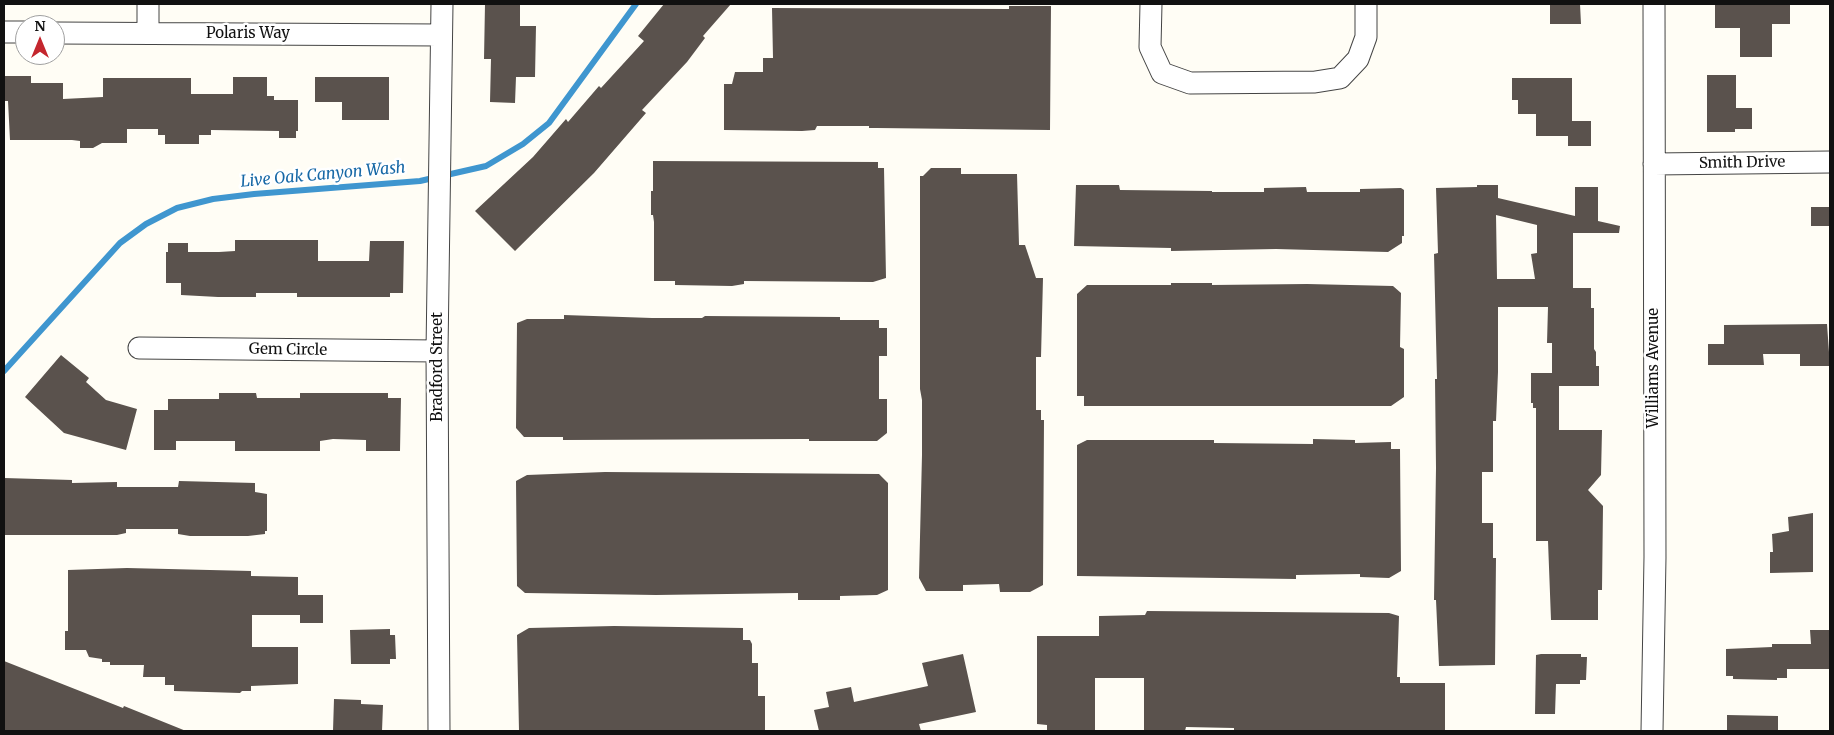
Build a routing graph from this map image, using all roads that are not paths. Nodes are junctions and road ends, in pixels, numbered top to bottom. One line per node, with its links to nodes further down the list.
1 (148, 4): 7 (street)
2 (442, 4): 8 (street, Bradford Street)
3 (1151, 4): 4 (street)
4 (1366, 4)
5 (1654, 4): 10 (street, Williams Avenue)
6 (65, 32): 7 (street, Polaris Way)
7 (148, 33): 8 (street, Polaris Way)
8 (441, 35): 12 (street, Bradford Street)
9 (1830, 162): 10 (street, Smith Drive)
10 (1654, 164): 14 (street, Williams Avenue)
11 (139, 348): 12 (street, Gem Circle)
12 (438, 351): 13 (street, Bradford Street)
13 (439, 731)
14 (1652, 731)

